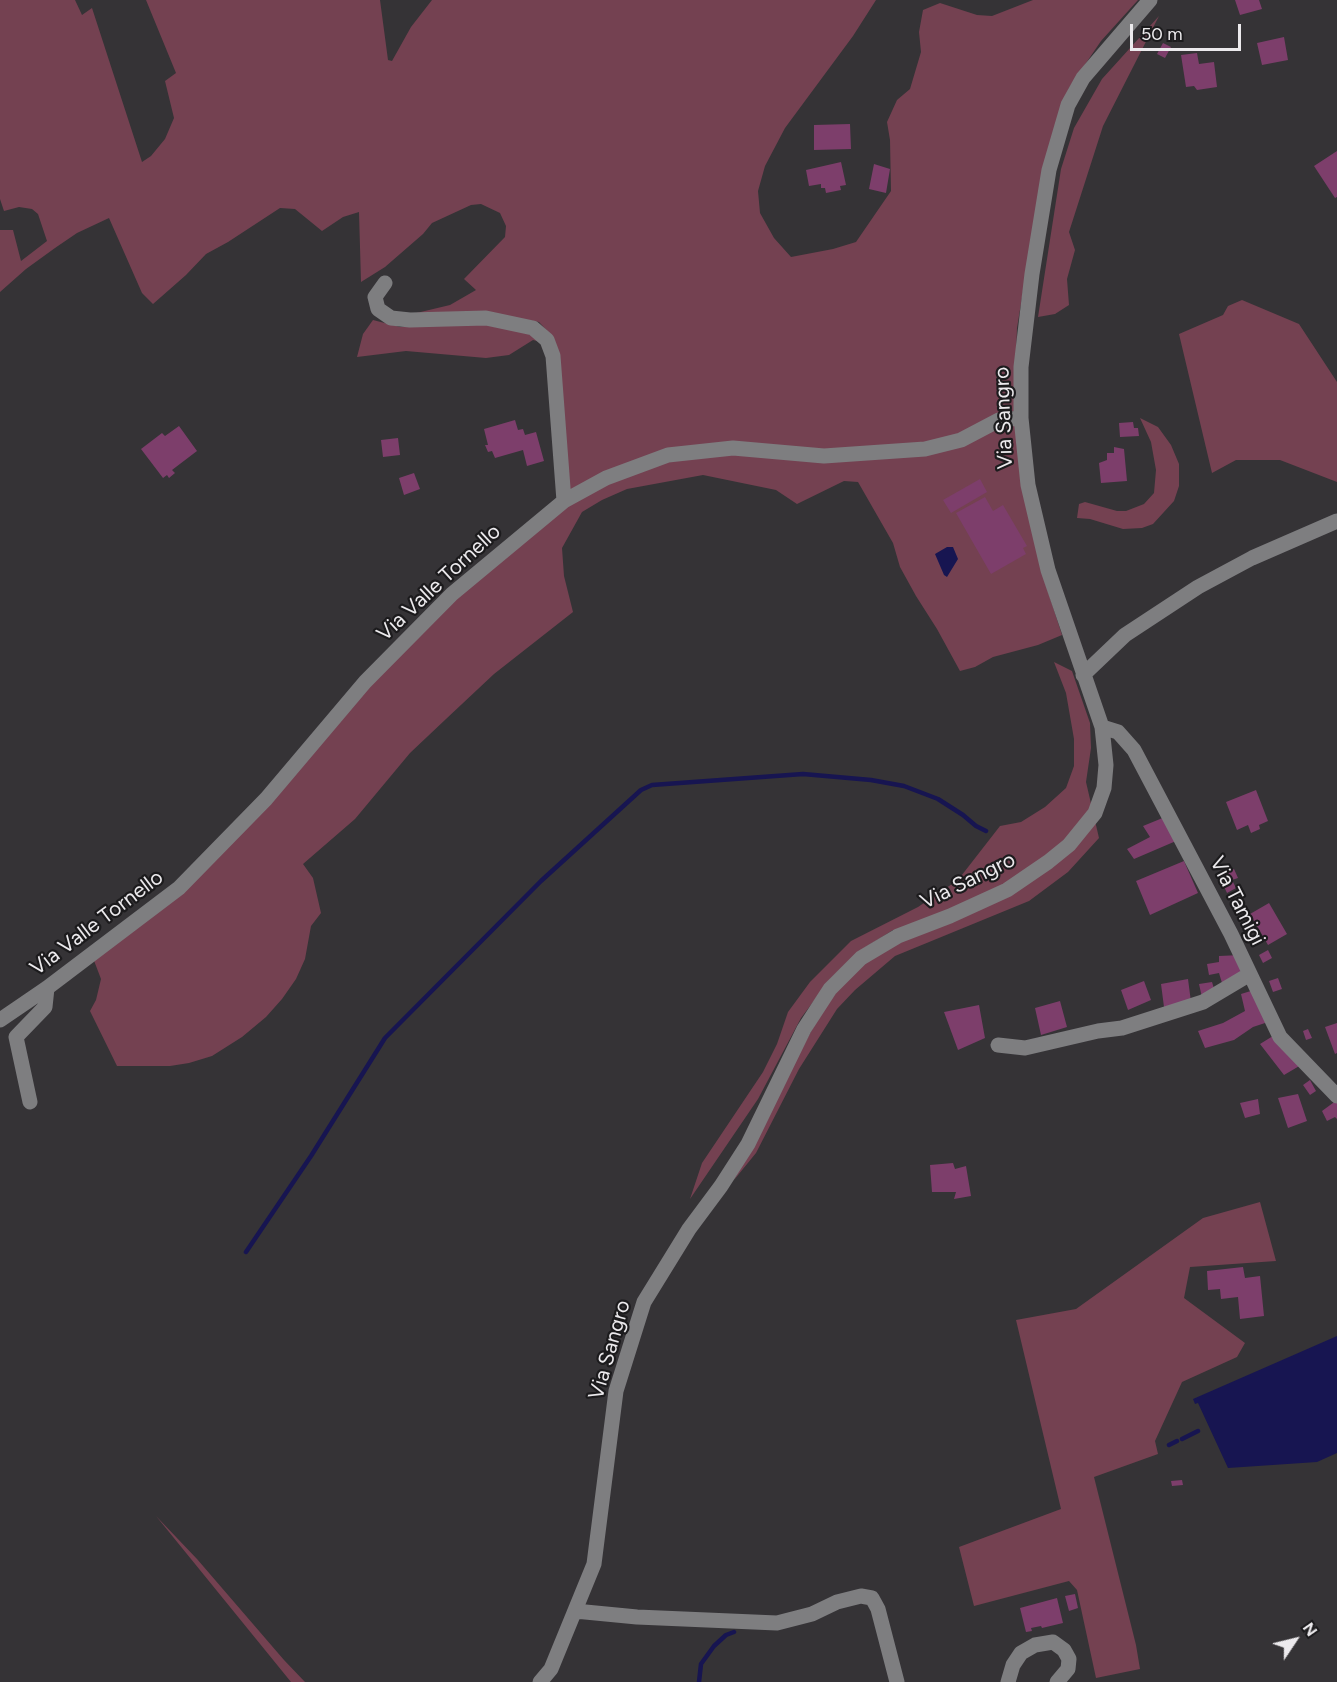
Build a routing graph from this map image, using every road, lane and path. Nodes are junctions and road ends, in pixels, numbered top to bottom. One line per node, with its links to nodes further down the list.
1 (1150, 0): 3 (street, Via Sangro)
2 (385, 283): 4 (street)
3 (1021, 418): 4 (street, Via Valle Tornello); 6 (street, Via Sangro)
4 (564, 501): 9 (street, Via Valle Tornello)
5 (1337, 521): 6 (street)
6 (1083, 675): 7 (street, Via Sangro)
7 (1102, 727): 8 (street, Via Tamigi); 14 (street, Via Sangro)
8 (1250, 974): 11 (street); 12 (street, Via Tamigi)
9 (47, 988): 10 (street, Via Valle Tornello); 13 (street)
10 (0, 1020)
11 (999, 1045)
12 (1337, 1096)
13 (30, 1102)
14 (575, 1611): 15 (street, Via Sangro); 16 (street)
15 (540, 1682)
16 (897, 1682)
17 (1008, 1682): 18 (street)
18 (1057, 1682)

